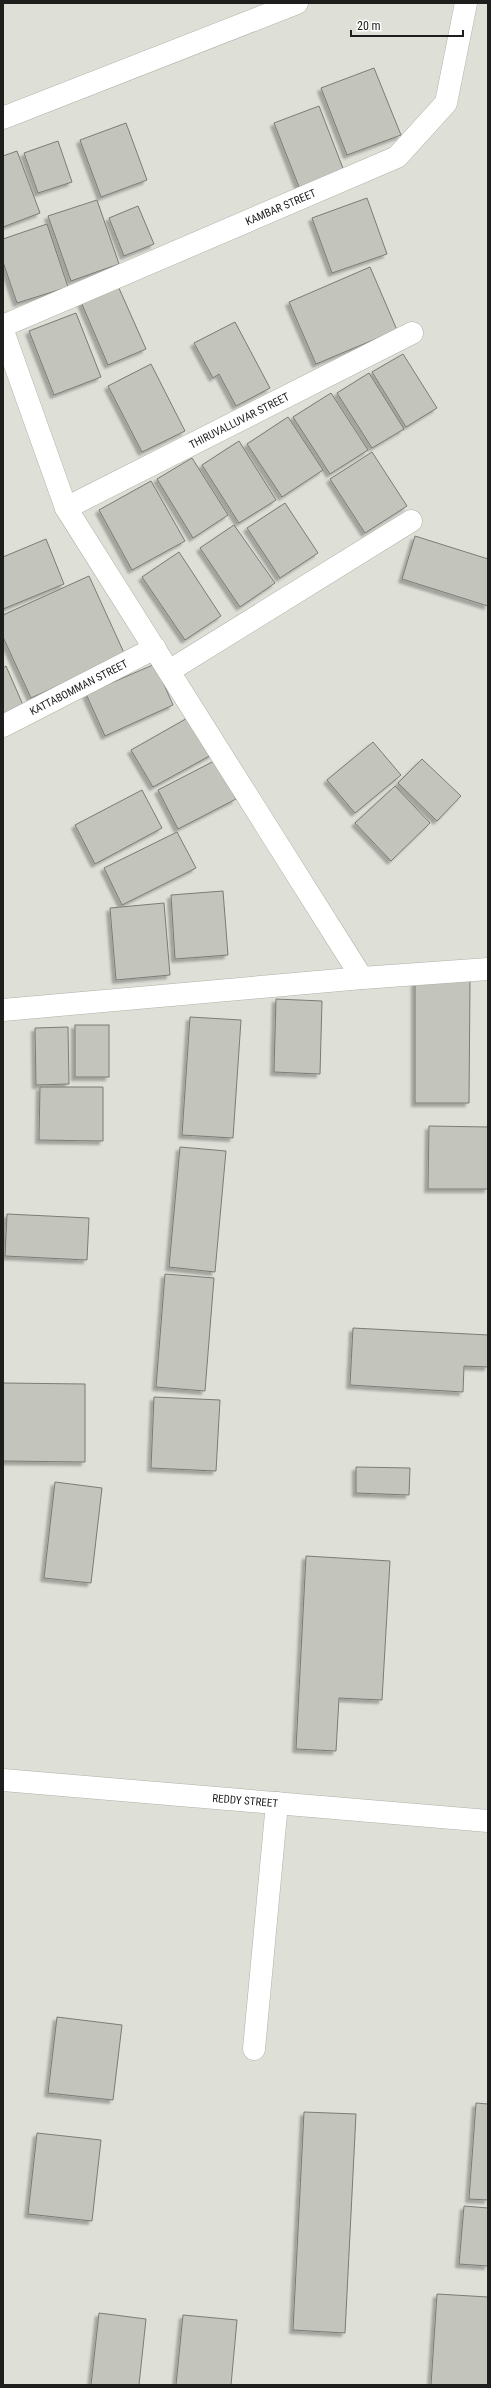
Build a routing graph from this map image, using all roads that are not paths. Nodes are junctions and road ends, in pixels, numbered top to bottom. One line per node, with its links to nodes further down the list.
1 (297, 3): 3 (street)
2 (466, 3): 4 (street, KAMBAR STREET)
3 (3, 118)
4 (3, 326)
5 (3, 331): 7 (street)
6 (412, 333): 7 (street, THIRUVALLUVAR STREET)
7 (66, 508): 9 (street)
8 (411, 522): 10 (street)
9 (155, 648): 10 (street); 11 (street, KATTABOMMAN STREET)
10 (170, 671): 13 (street)
11 (3, 726)
12 (488, 969): 13 (street)
13 (362, 978): 14 (street)
14 (3, 1010)
15 (3, 1780): 16 (street, REDDY STREET)
16 (278, 1803): 17 (street, REDDY STREET); 18 (street)
17 (488, 1820)
18 (254, 2049)

